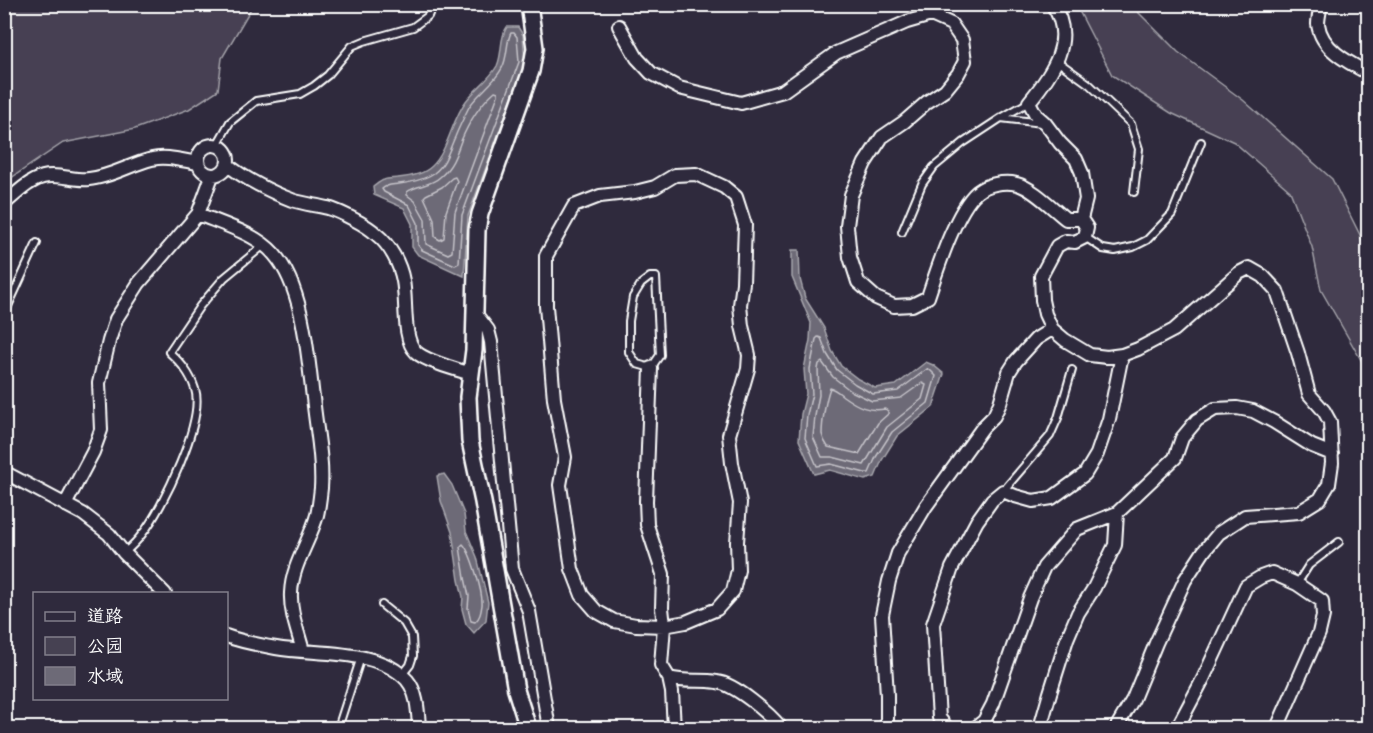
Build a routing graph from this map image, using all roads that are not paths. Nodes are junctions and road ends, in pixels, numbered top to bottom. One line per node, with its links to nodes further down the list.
1 (433, 4): 12 (lane)
2 (530, 4): 26 (street)
3 (1052, 4): 6 (street)
4 (1322, 4): 7 (street)
5 (619, 26): 19 (street)
6 (1057, 61): 8 (street); 16 (lane)
7 (1368, 73)
8 (1029, 102): 9 (lane); 10 (street)
9 (1001, 118): 10 (lane); 21 (lane)
10 (1045, 123): 20 (street)
11 (1201, 142): 22 (lane)
12 (217, 145): 13 (street); 14 (street)
13 (198, 163): 15 (street); 17 (street)
14 (228, 165): 15 (street); 32 (street)
15 (212, 176): 18 (street)
16 (1134, 192)
17 (4, 204)
18 (198, 214): 25 (street); 36 (street)
19 (1066, 219): 20 (street); 23 (street)
20 (1081, 219): 22 (street)
21 (902, 232)
22 (1085, 237): 23 (street)
23 (1066, 241): 28 (street)
24 (38, 243): 27 (lane)
25 (264, 245): 39 (lane); 45 (street)
26 (476, 313): 32 (street); 53 (street)
27 (4, 315)
28 (1052, 329): 29 (street); 55 (street)
29 (1122, 355): 33 (street); 35 (street)
30 (651, 368): 30 (lane); 43 (street)
31 (1072, 370): 35 (lane)
32 (471, 374): 52 (street)
33 (1332, 454): 37 (street); 59 (street)
34 (4, 472): 36 (street)
35 (1003, 491): 56 (street)
36 (65, 505): 39 (street)
37 (1117, 513): 57 (street); 58 (street)
38 (1339, 542): 40 (lane)
39 (124, 553): 41 (street)
40 (1297, 584): 60 (street); 61 (street)
41 (163, 592)
42 (382, 605): 47 (lane)
43 (664, 626): 43 (street); 48 (street)
44 (228, 637): 45 (street)
45 (303, 651): 46 (street)
46 (361, 657): 47 (street); 50 (lane)
47 (401, 676): 51 (street)
48 (669, 678): 49 (street); 54 (street)
49 (675, 728)
50 (338, 729)
51 (419, 729)
52 (528, 729)
53 (549, 729)
54 (782, 729)
55 (887, 729)
56 (947, 729)
57 (975, 729)
58 (1041, 729)
59 (1116, 729)
60 (1177, 729)
61 (1276, 729)

